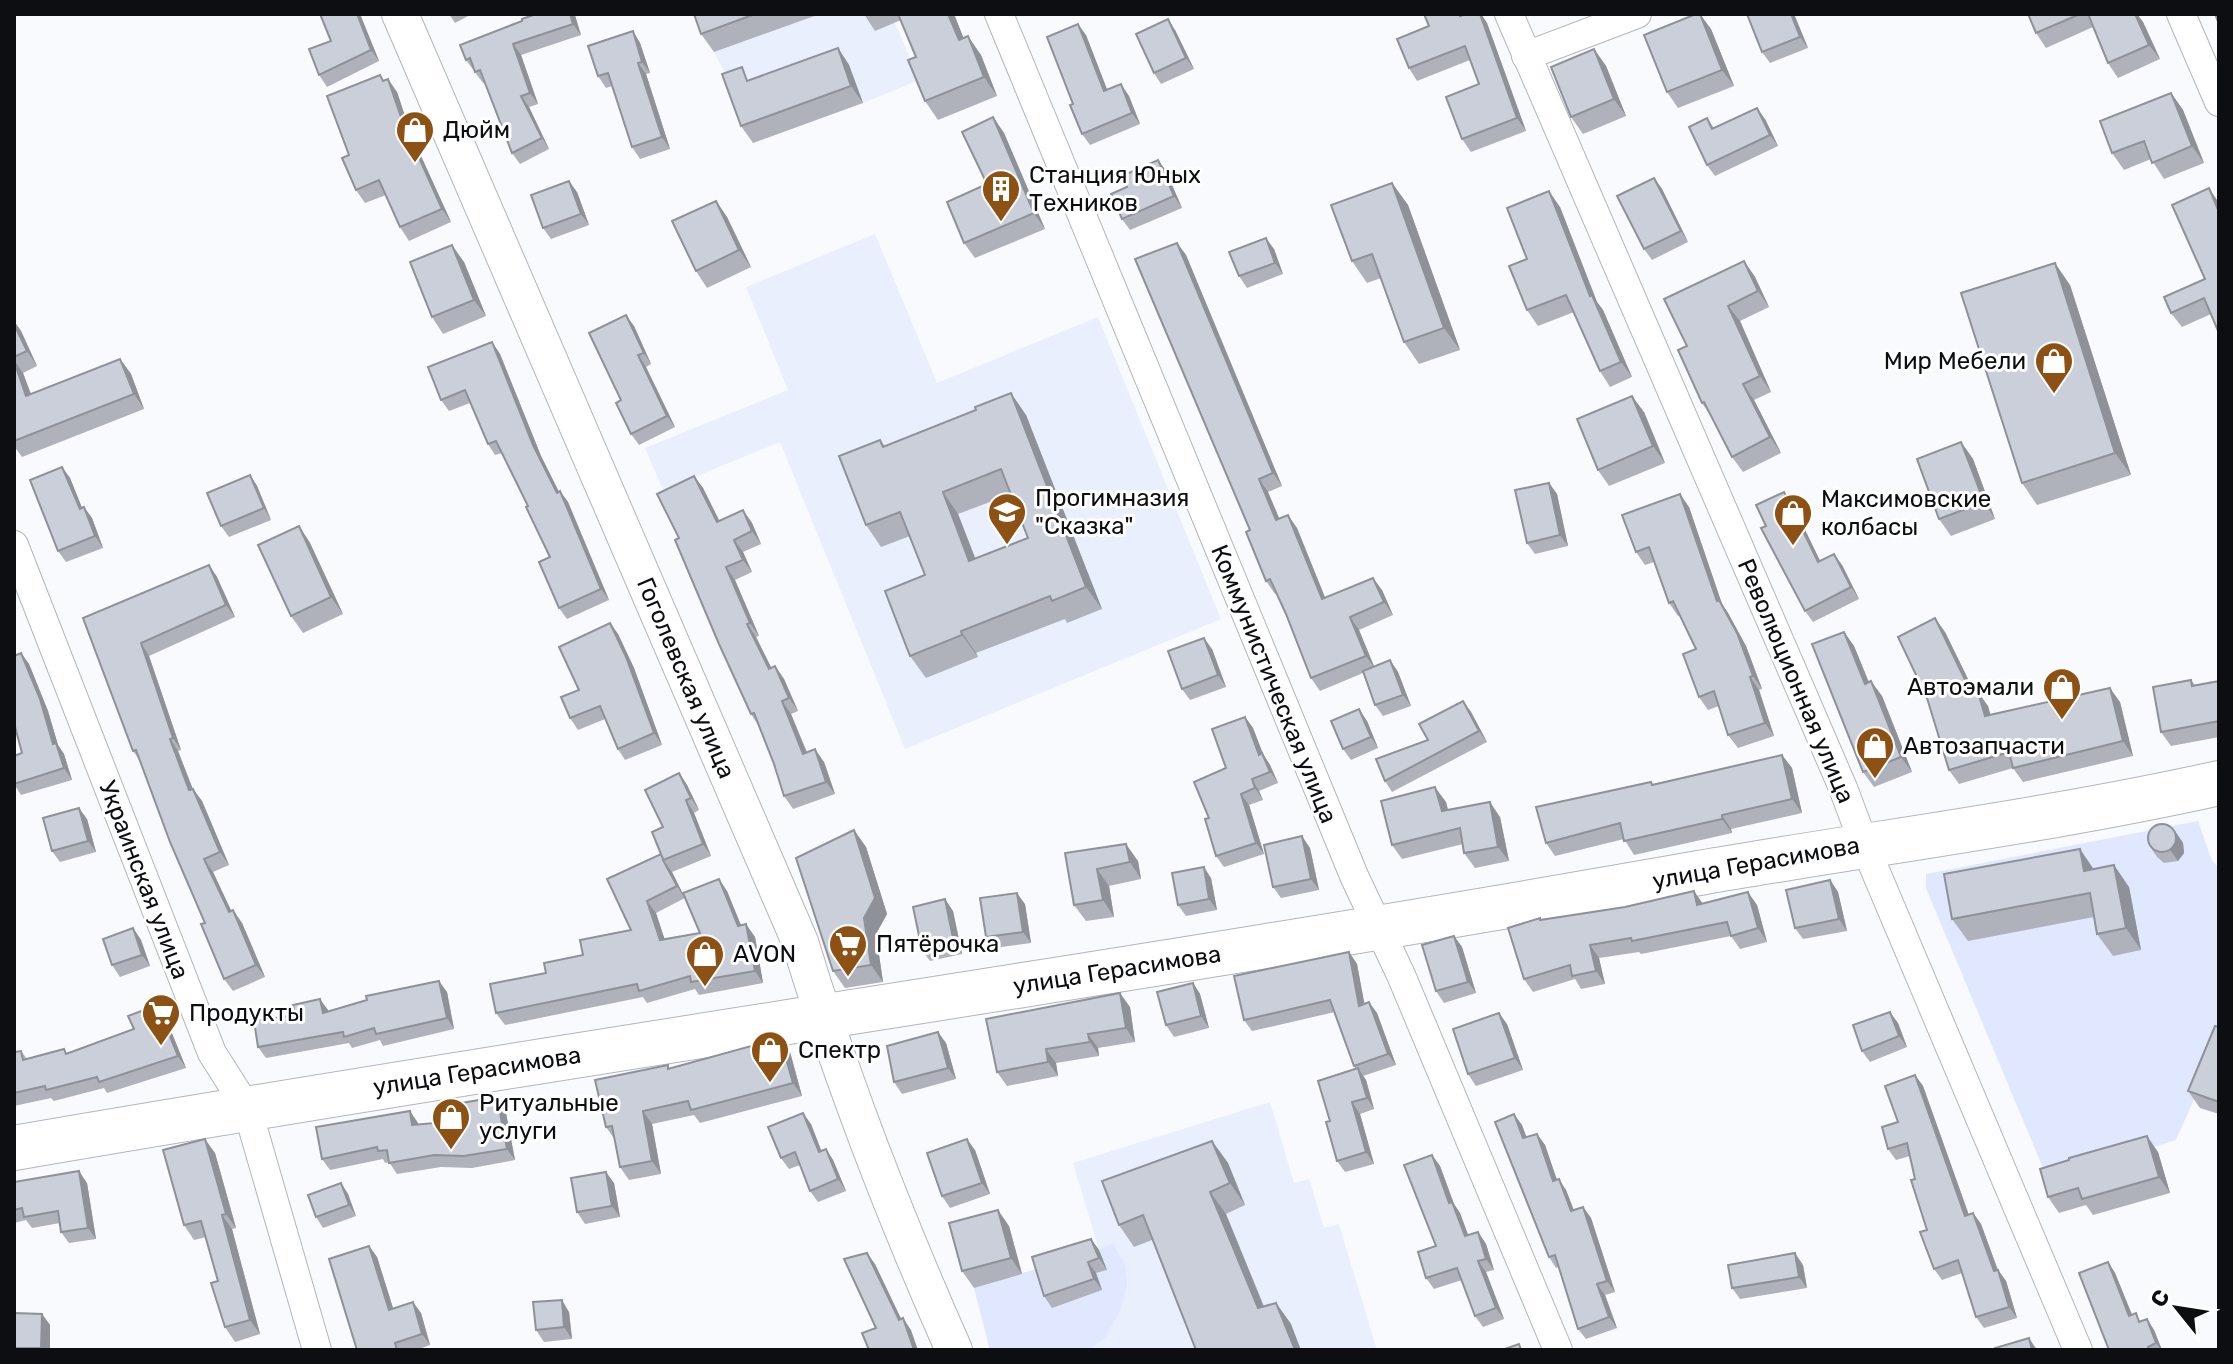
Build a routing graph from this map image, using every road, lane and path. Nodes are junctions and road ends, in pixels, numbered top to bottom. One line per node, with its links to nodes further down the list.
1 (400, 14): 12 (street, Гоголевская улица)
2 (999, 14): 11 (street, Коммунистическая улица)
3 (1509, 14): 6 (street, Революционная улица)
4 (1637, 14): 6 (street)
5 (2181, 14): 7 (street)
6 (1526, 56): 10 (street, Революционная улица)
7 (2219, 102)
8 (14, 545): 13 (street, Украинская улица)
9 (2219, 783): 10 (main road, улица Герасимова)
10 (1864, 844): 11 (main road, улица Герасимова); 18 (street, Революционная улица)
11 (1380, 929): 12 (main road, улица Герасимова); 17 (street, Коммунистическая улица)
12 (822, 1015): 13 (main road, улица Герасимова); 16 (street, Гоголевская улица)
13 (247, 1108): 14 (main road, улица Герасимова); 15 (street, Украинская улица)
14 (14, 1148)
15 (317, 1350)
16 (954, 1350)
17 (1558, 1350)
18 (2078, 1350)

